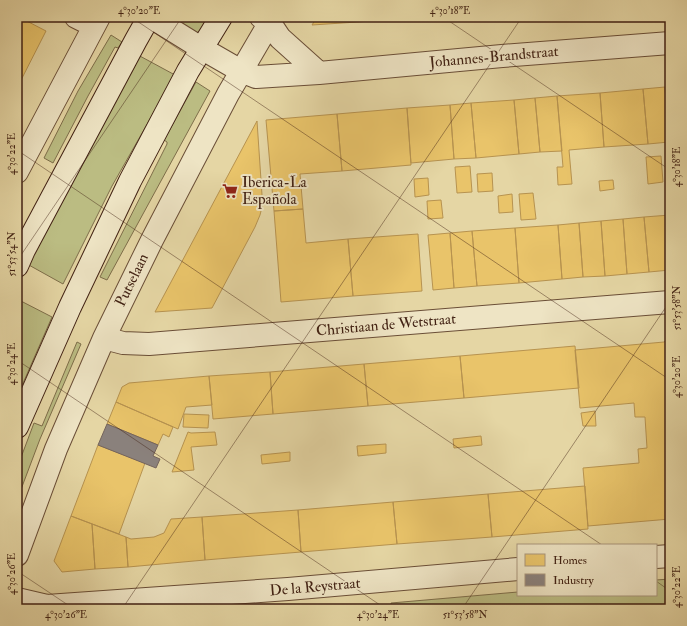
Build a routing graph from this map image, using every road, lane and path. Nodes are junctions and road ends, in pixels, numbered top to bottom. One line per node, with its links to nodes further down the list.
1 (150, 17): 6 (street, Johannes-Brandstraat); 10 (street)
2 (221, 17): 6 (street)
3 (268, 19): 7 (street, Putselaan); 8 (street)
4 (90, 20): 9 (street)
5 (670, 43): 8 (street, Johannes-Brandstraat)
6 (201, 48): 7 (street, Johannes-Brandstraat); 13 (street)
7 (241, 71): 8 (street, Johannes-Brandstraat); 12 (street, Putselaan)
8 (319, 73)
9 (17, 172)
10 (17, 266)
11 (670, 302): 12 (street, Christiaan de Wetstraat)
12 (104, 338): 14 (street, Putselaan)
13 (17, 427)
14 (17, 555)
15 (670, 556): 16 (street)
16 (657, 557)
17 (517, 569): 18 (street, De la Reystraat)
18 (17, 599)

